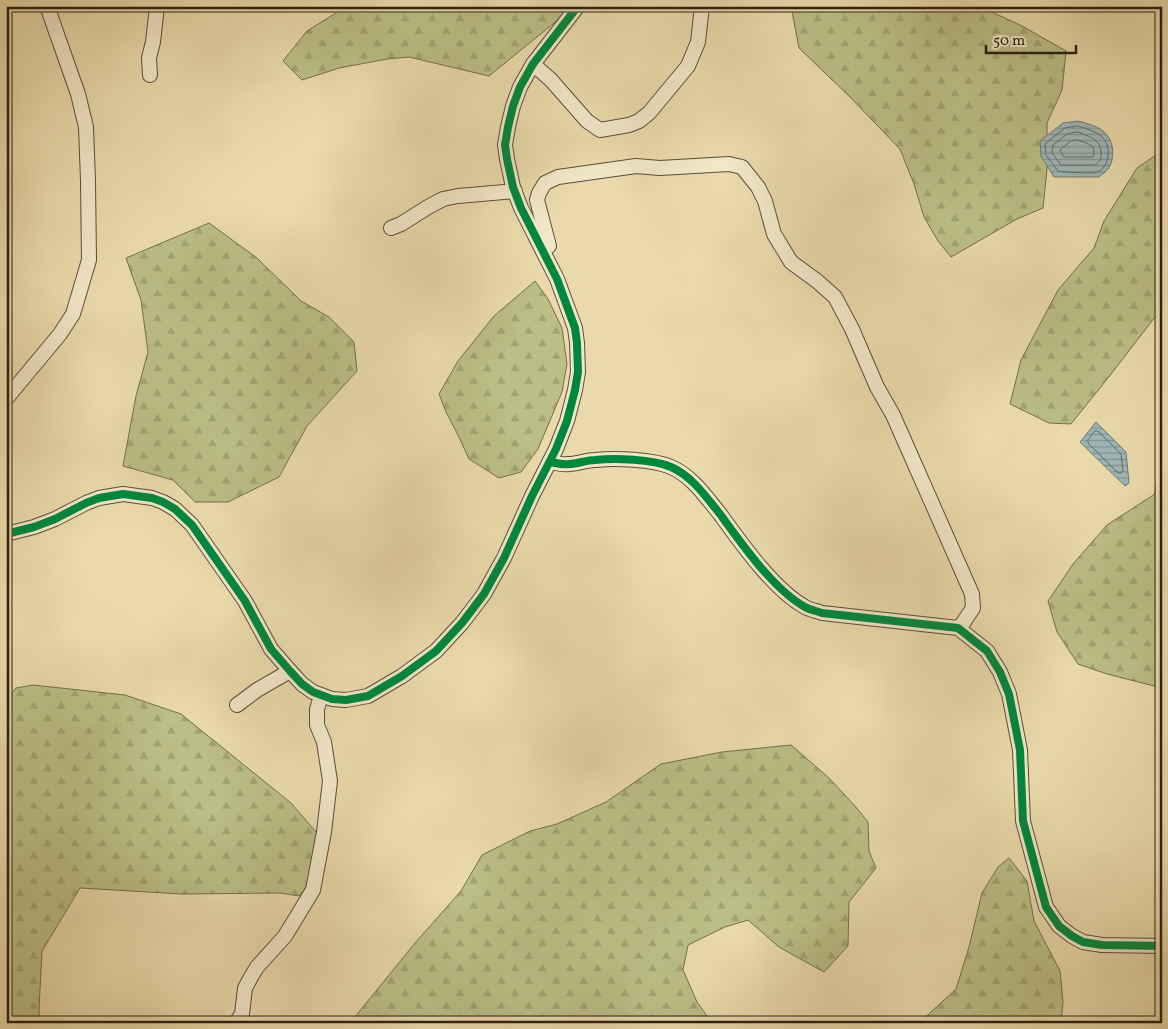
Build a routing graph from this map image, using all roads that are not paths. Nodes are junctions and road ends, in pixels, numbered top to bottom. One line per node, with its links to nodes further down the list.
1 (46, 6): 10 (street)
2 (157, 6): 6 (street)
3 (578, 6): 5 (street)
4 (702, 6): 5 (street)
5 (533, 64): 7 (street)
6 (150, 75)
7 (515, 191): 8 (street); 11 (street)
8 (391, 228)
9 (549, 246): 13 (street)
10 (6, 399)
11 (550, 462): 13 (street); 15 (street)
12 (6, 534): 14 (street)
13 (958, 628): 17 (street)
14 (290, 671): 15 (street); 16 (street)
15 (321, 696): 18 (street)
16 (237, 705)
17 (1162, 946)
18 (236, 1023)

